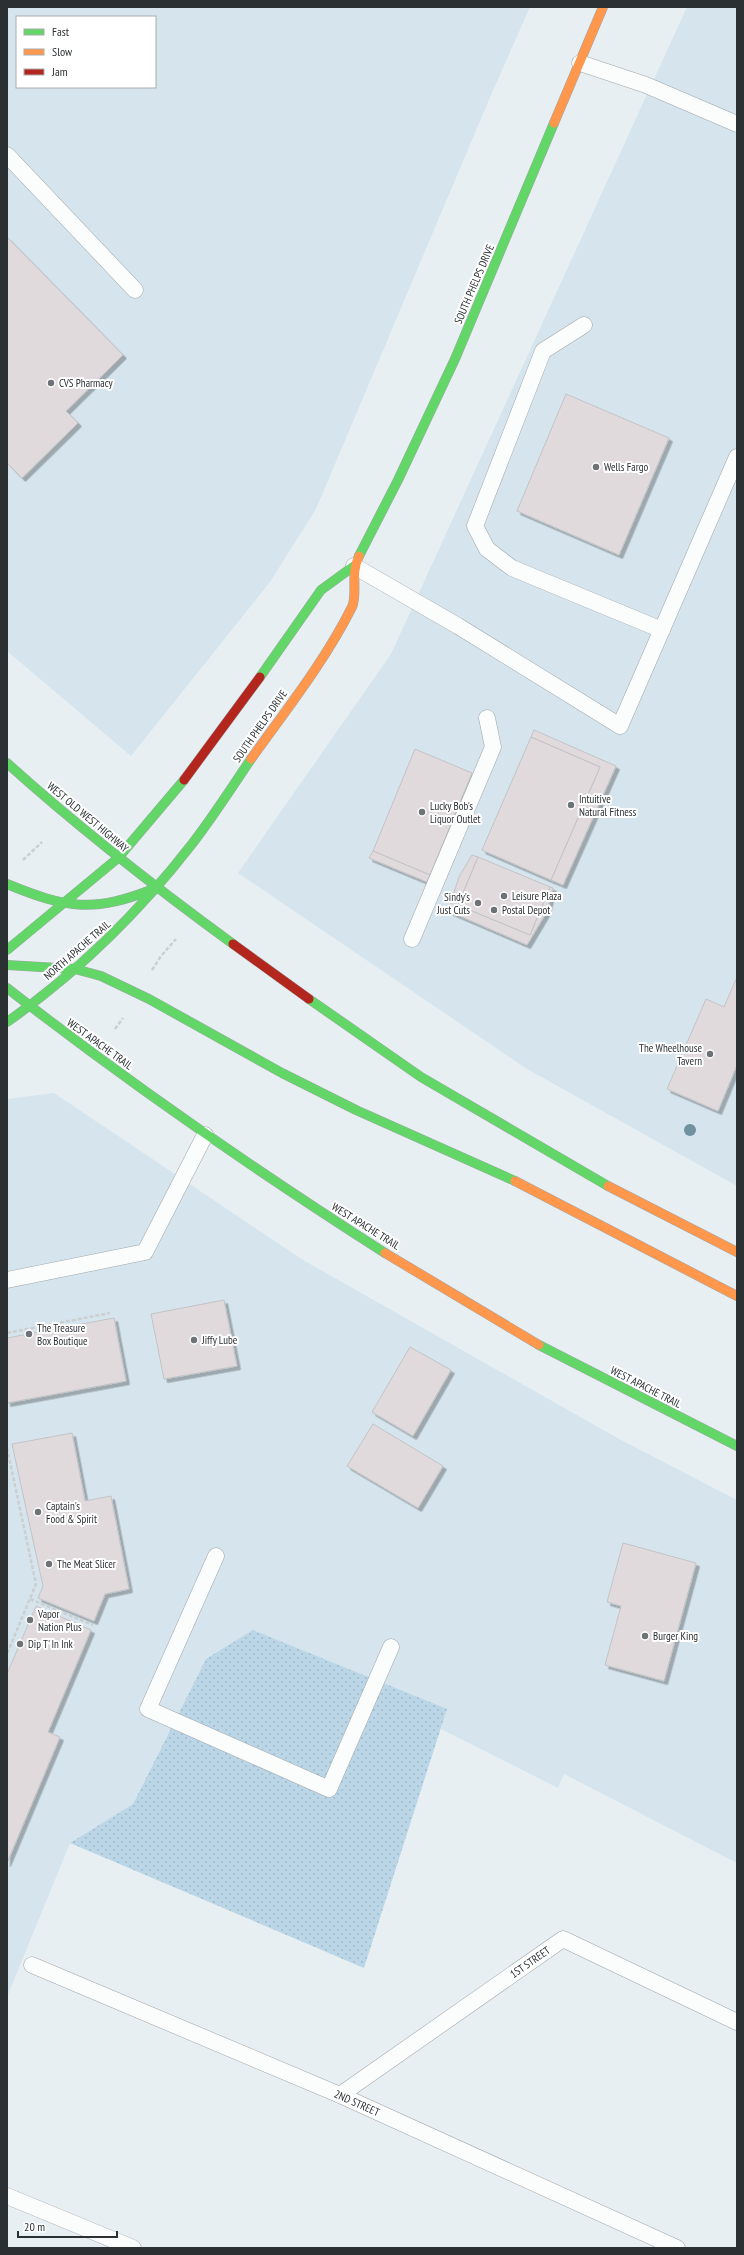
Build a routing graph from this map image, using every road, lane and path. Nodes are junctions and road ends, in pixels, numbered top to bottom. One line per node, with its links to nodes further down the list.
1 (603, 7): 2 (main road, SOUTH PHELPS DRIVE)
2 (580, 64): 3 (lane); 8 (main road, SOUTH PHELPS DRIVE)
3 (737, 124)
4 (7, 155): 5 (lane)
5 (135, 290)
6 (584, 325): 9 (lane)
7 (737, 457): 9 (lane)
8 (354, 566): 9 (lane); 13 (main road, SOUTH PHELPS DRIVE); 16 (main road, SOUTH PHELPS DRIVE)
9 (662, 630)
10 (487, 718): 19 (lane)
11 (7, 763): 13 (main road, WEST OLD WEST HIGHWAY)
12 (42, 842): 14 (path)
13 (118, 858): 16 (main road, WEST OLD WEST HIGHWAY); 17 (main road)
14 (19, 863)
15 (7, 884): 17 (main road)
16 (156, 888): 17 (main road); 22 (main road, NORTH APACHE TRAIL); 30 (main road)
17 (65, 904): 20 (main road)
18 (176, 939): 23 (path)
19 (412, 939)
20 (7, 950)
21 (7, 965): 22 (main road)
22 (75, 969): 25 (main road, NORTH APACHE TRAIL); 32 (main road)
23 (150, 974)
24 (7, 988): 25 (main road, WEST APACHE TRAIL)
25 (30, 1006): 27 (main road, NORTH APACHE TRAIL); 29 (main road, WEST APACHE TRAIL)
26 (125, 1014): 28 (path)
27 (7, 1022)
28 (115, 1029)
29 (205, 1135): 31 (lane); 35 (main road, WEST APACHE TRAIL)
30 (737, 1252)
31 (7, 1280)
32 (737, 1296)
33 (110, 1313): 34 (path)
34 (7, 1333)
35 (737, 1446)
36 (7, 1448): 38 (path)
37 (216, 1556): 40 (lane)
38 (30, 1599): 39 (path); 41 (path)
39 (93, 1625)
40 (391, 1647)
41 (7, 1654)
42 (32, 1965): 44 (lane, 2ND STREET)
43 (737, 2022): 44 (lane, 1ST STREET)
44 (340, 2095): 47 (lane, 2ND STREET)
45 (7, 2196): 46 (lane)
46 (133, 2248)
47 (678, 2248)

